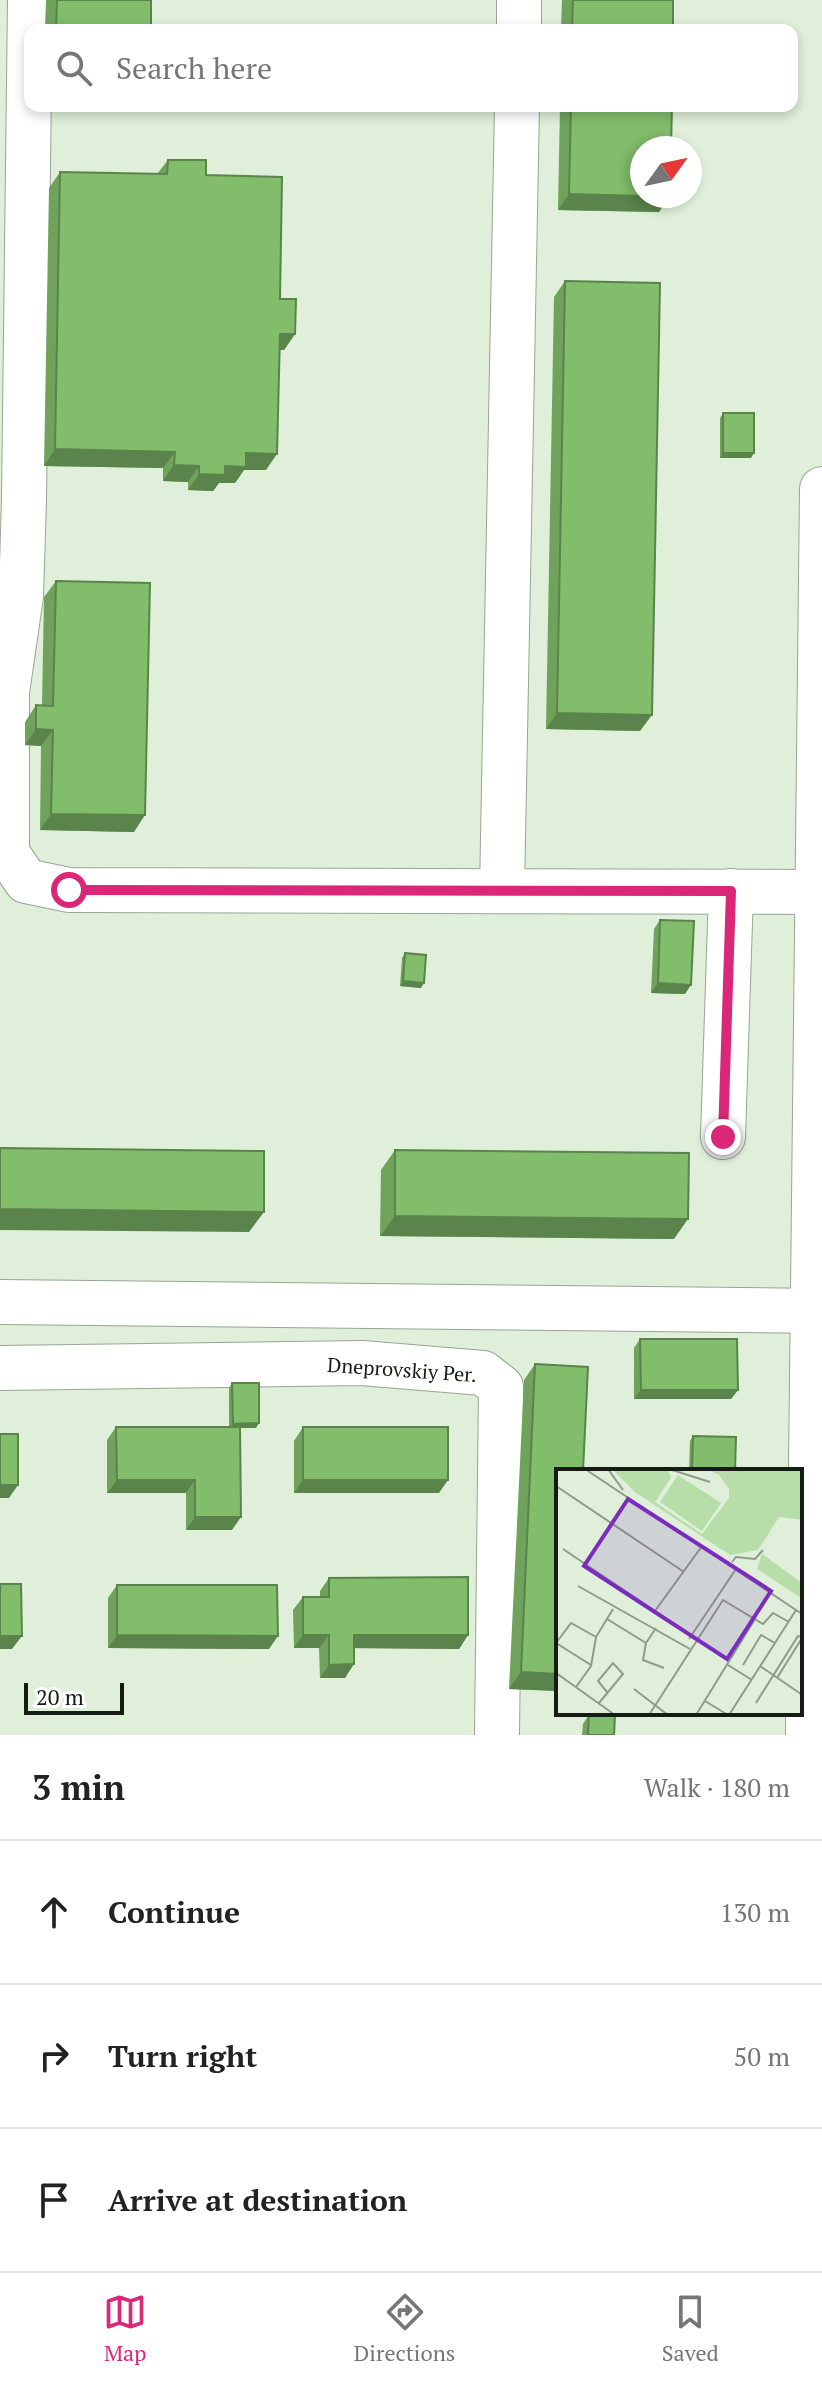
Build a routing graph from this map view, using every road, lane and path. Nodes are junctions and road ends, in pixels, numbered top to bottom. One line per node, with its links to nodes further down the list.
1 (30, 0): 3 (main road)
2 (519, 0): 4 (main road)
3 (30, 24)
4 (519, 24)
5 (29, 112): 8 (main road)
6 (517, 112): 8 (main road)
7 (822, 489): 10 (main road)
8 (502, 891): 9 (main road)
9 (731, 891): 10 (main road); 11 (main road)
10 (819, 892): 13 (main road)
11 (723, 1137)
12 (0, 1302): 13 (main road)
13 (817, 1311): 16 (main road)
14 (0, 1368): 15 (main road, Dneprovskiy Per.)
15 (497, 1735)
16 (808, 1735)

